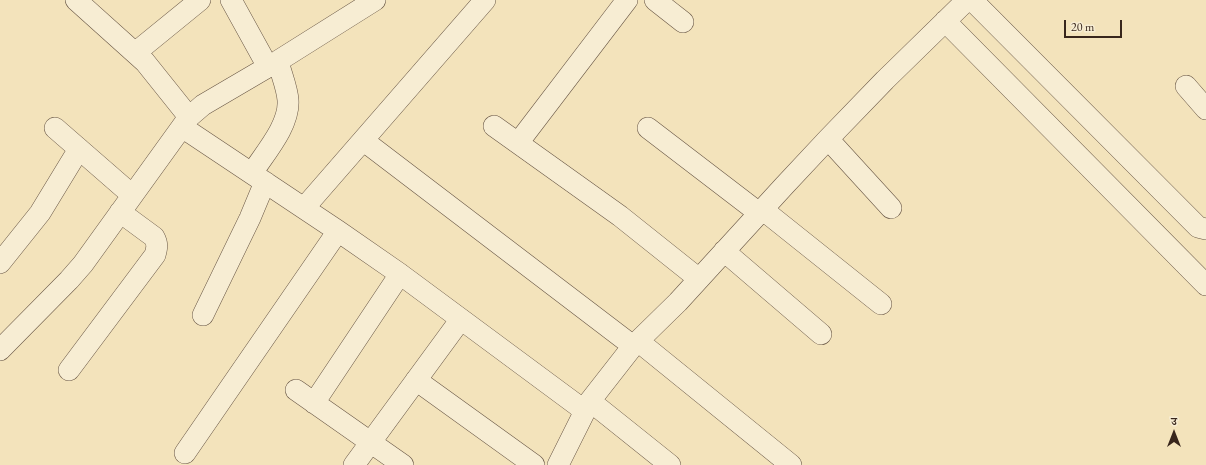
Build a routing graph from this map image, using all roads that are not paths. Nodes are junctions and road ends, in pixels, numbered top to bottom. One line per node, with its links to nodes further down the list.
1 (76, 0): 12 (street)
2 (200, 0): 12 (street)
3 (231, 0): 13 (street)
4 (375, 0): 13 (street)
5 (485, 0): 21 (street)
6 (627, 0): 22 (street)
7 (655, 0): 11 (street)
8 (967, 0): 10 (street)
9 (972, 0): 30 (street)
10 (945, 21): 20 (street); 36 (street)
11 (683, 22)
12 (135, 53): 16 (street)
13 (273, 64): 16 (street); 24 (street)
14 (1186, 86): 15 (street)
15 (1206, 109)
16 (185, 122): 24 (street); 25 (street)
17 (494, 126): 22 (street)
18 (55, 128): 23 (street)
19 (648, 128): 28 (street)
20 (828, 139): 27 (street); 28 (street)
21 (364, 141): 26 (street); 41 (street)
22 (518, 143): 35 (street)
23 (79, 149): 25 (street); 33 (street)
24 (258, 178): 26 (street); 38 (street)
25 (132, 195): 29 (street)
26 (304, 208): 31 (street)
27 (892, 208)
28 (760, 211): 32 (street); 37 (street)
29 (120, 212): 42 (street); 43 (street)
30 (1206, 229)
31 (338, 231): 34 (street); 49 (street)
32 (724, 252): 35 (street); 40 (street)
33 (0, 263)
34 (400, 274): 39 (street); 46 (street)
35 (699, 279): 41 (street)
36 (1206, 285)
37 (881, 304)
38 (203, 315)
39 (461, 319): 44 (street); 47 (street)
40 (821, 334)
41 (635, 343): 47 (street); 55 (street)
42 (0, 350)
43 (69, 370)
44 (416, 380): 48 (street); 52 (street)
45 (296, 390): 46 (street)
46 (314, 403): 48 (street)
47 (587, 406): 53 (street); 54 (street)
48 (370, 442): 50 (street); 51 (street)
49 (185, 453)
50 (354, 465)
51 (403, 465)
52 (534, 465)
53 (558, 465)
54 (670, 465)
55 (790, 465)

